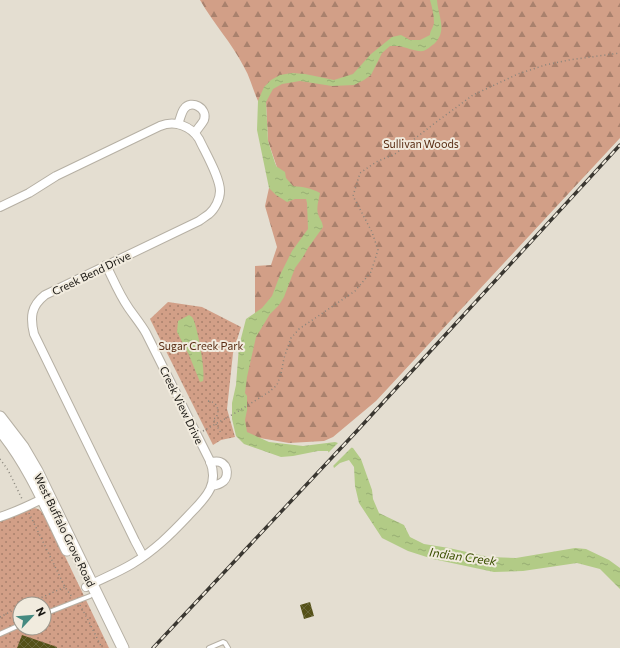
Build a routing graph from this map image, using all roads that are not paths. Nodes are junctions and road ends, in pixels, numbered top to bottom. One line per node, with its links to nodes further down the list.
1 (178, 124): 2 (street); 2 (street); 3 (street)
2 (195, 133): 4 (street, Creek Bend Drive)
3 (0, 207)
4 (106, 265): 7 (street, Creek View Drive); 11 (street, Creek Bend Drive)
5 (0, 417): 12 (main road, West Buffalo Grove Road)
6 (0, 430): 9 (main road, West Buffalo Grove Road)
7 (210, 462): 8 (street, Creek View Drive); 8 (street)
8 (212, 486): 11 (street)
9 (42, 499): 10 (street); 12 (main road, West Buffalo Grove Road)
10 (0, 517)
11 (143, 556): 12 (street)
12 (89, 589): 13 (lane); 16 (main road, West Buffalo Grove Road); 17 (main road, West Buffalo Grove Road)
13 (52, 611)
14 (12, 629): 15 (lane)
15 (0, 634)
16 (115, 648)
17 (123, 648)
18 (209, 648): 19 (lane)
19 (228, 648)

